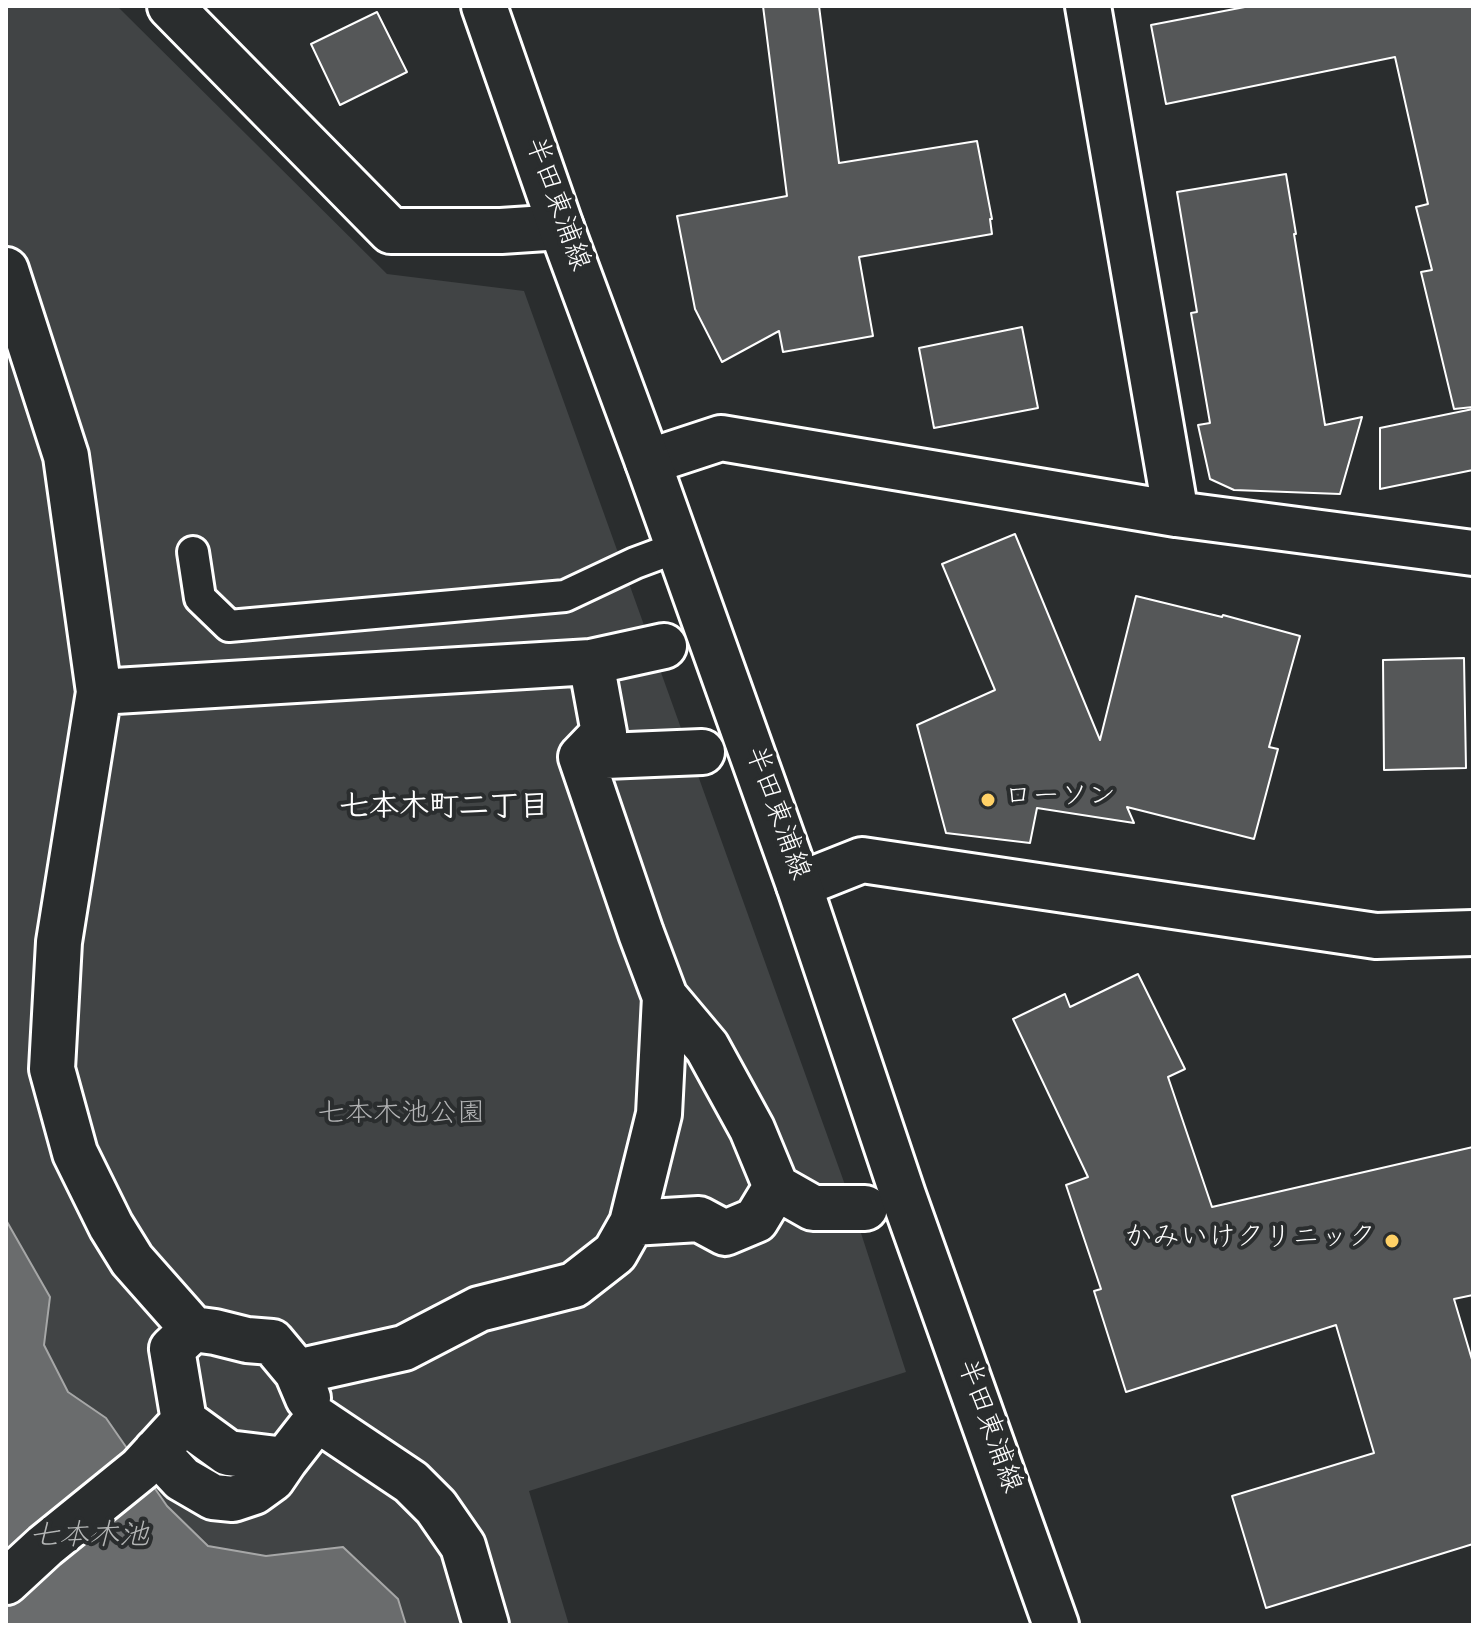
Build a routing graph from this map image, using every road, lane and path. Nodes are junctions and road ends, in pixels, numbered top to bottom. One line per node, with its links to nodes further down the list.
1 (170, 6): 4 (street)
2 (484, 6): 4 (street, 半田東浦線)
3 (1088, 6): 7 (street)
4 (561, 227): 6 (street, 半田東浦線)
5 (6, 270): 13 (street)
6 (648, 462): 7 (street); 8 (street, 半田東浦線)
7 (1176, 514): 10 (street)
8 (678, 547): 9 (lane); 16 (street, 半田東浦線)
9 (193, 552)
10 (1473, 553)
11 (664, 646): 12 (street)
12 (591, 662): 13 (street); 15 (street)
13 (99, 692): 22 (street)
14 (702, 752): 15 (street)
15 (581, 757): 18 (street)
16 (799, 885): 17 (street); 28 (street, 半田東浦線)
17 (1473, 933)
18 (665, 997): 19 (street); 21 (street)
19 (776, 1187): 20 (street); 21 (street)
20 (865, 1208)
21 (632, 1223): 23 (street)
22 (193, 1329): 23 (street); 25 (street)
23 (297, 1372): 24 (street)
24 (317, 1419): 25 (street); 27 (street)
25 (160, 1447): 26 (street)
26 (6, 1582)
27 (486, 1625)
28 (1056, 1625)

